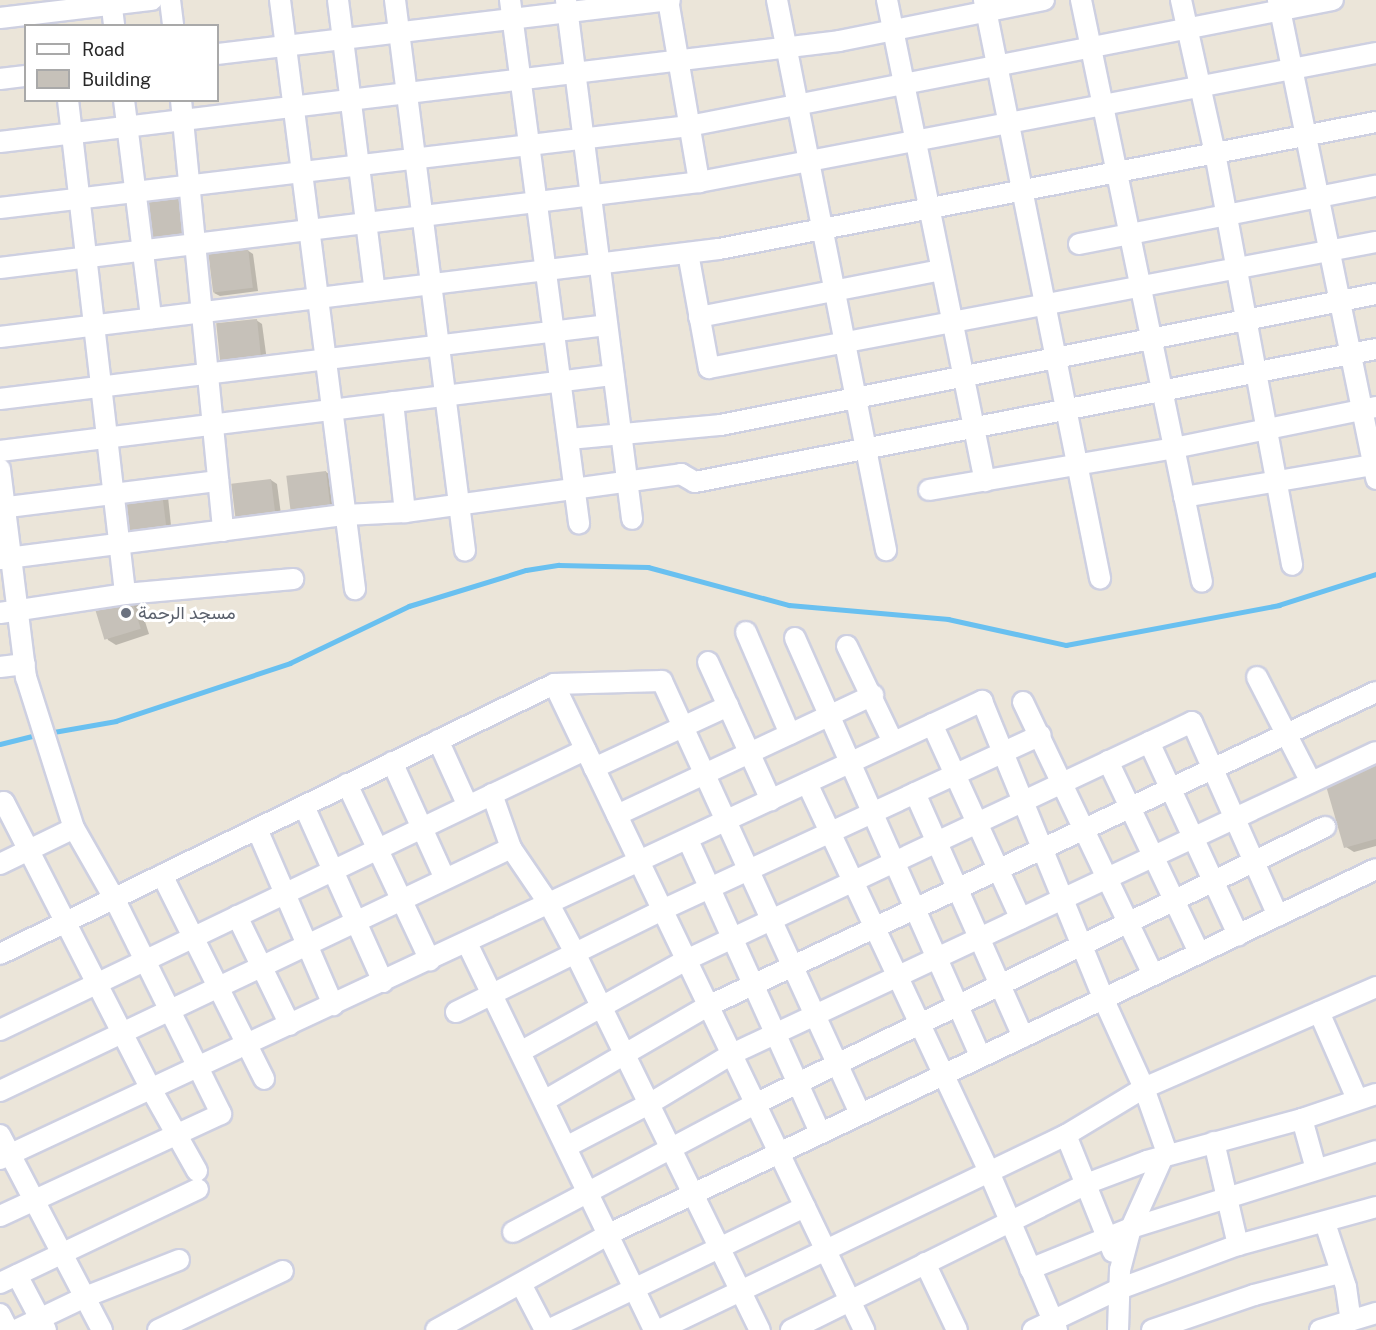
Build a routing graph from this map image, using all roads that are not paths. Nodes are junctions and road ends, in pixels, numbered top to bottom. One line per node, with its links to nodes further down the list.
1 (152, 0): 13 (street)
2 (170, 0): 21 (street)
3 (280, 0): 26 (street)
4 (338, 0): 25 (street)
5 (395, 0): 24 (street)
6 (669, 0): 15 (street); 31 (street)
7 (777, 0): 27 (street)
8 (887, 0): 23 (street)
9 (1044, 0): 16 (street)
10 (1081, 0): 28 (street)
11 (1181, 0): 22 (street)
12 (1334, 0): 14 (street)
13 (111, 2): 18 (street); 20 (street)
14 (1279, 5): 22 (street); 33 (street)
15 (567, 6): 17 (street); 34 (street)
16 (985, 6): 23 (street); 32 (street)
17 (511, 9): 24 (street); 36 (street)
18 (56, 12): 19 (street)
19 (0, 18)
20 (114, 24)
21 (173, 24)
22 (1187, 29): 28 (street); 39 (street)
23 (892, 31): 27 (street); 38 (street)
24 (399, 32): 25 (street); 40 (street)
25 (343, 39): 26 (street); 41 (street)
26 (286, 46): 30 (street); 46 (street)
27 (786, 46): 31 (street); 44 (street)
28 (1091, 48): 32 (street); 45 (street)
29 (1376, 53): 33 (street)
30 (219, 54)
31 (678, 59): 34 (street); 51 (street)
32 (996, 66): 38 (street); 49 (street)
33 (1291, 69): 39 (street); 53 (street)
34 (576, 72): 36 (street); 54 (street)
35 (24, 76): 37 (street)
36 (521, 78): 40 (street); 57 (street)
37 (0, 79)
38 (903, 84): 44 (street); 56 (street)
39 (1200, 86): 45 (street); 58 (street)
40 (406, 92): 41 (street); 59 (street)
41 (351, 99): 46 (street); 61 (street)
42 (68, 102): 52 (street)
43 (124, 102): 50 (street)
44 (798, 105): 51 (street); 60 (street)
45 (1102, 105): 49 (street); 63 (street)
46 (294, 106): 47 (street); 62 (street)
47 (182, 110): 50 (street); 65 (street)
48 (1376, 122): 53 (street)
49 (1007, 123): 56 (street); 68 (street)
50 (127, 126): 52 (street); 67 (street)
51 (689, 126): 54 (street); 64 (street)
52 (72, 133): 55 (street); 70 (street)
53 (1303, 136): 58 (street); 71 (street)
54 (584, 138): 57 (street); 69 (street)
55 (0, 141)
56 (914, 141): 60 (street); 74 (street)
57 (530, 145): 59 (street); 72 (street)
58 (1215, 153): 63 (street); 75 (street)
59 (414, 159): 61 (street); 76 (street)
60 (808, 161): 64 (street); 78 (street)
61 (359, 165): 62 (street); 77 (street)
62 (302, 172): 65 (street); 79 (street)
63 (1116, 172): 68 (street); 80 (street)
64 (699, 182): 69 (street)
65 (190, 185): 67 (street); 82 (street)
66 (1376, 186): 71 (street)
67 (135, 191): 70 (street); 84 (street)
68 (1020, 192): 74 (street); 100 (street)
69 (591, 195): 72 (street); 88 (street)
70 (81, 198): 73 (street); 87 (street)
71 (1316, 198): 75 (street); 85 (street)
72 (537, 202): 76 (street); 91 (street)
73 (0, 207)
74 (927, 209): 78 (street); 92 (street)
75 (1227, 215): 80 (street); 90 (street)
76 (421, 216): 77 (street); 93 (street)
77 (366, 223): 79 (street); 95 (street)
78 (822, 229): 86 (street); 96 (street)
79 (310, 230): 82 (street); 98 (street)
80 (1129, 234): 83 (street); 94 (street)
81 (1376, 242): 85 (street)
82 (196, 244): 84 (street); 101 (street)
83 (1079, 244)
84 (143, 250): 87 (street); 103 (street)
85 (1328, 251): 90 (street); 99 (street)
86 (688, 253): 88 (street); 102 (street)
87 (88, 257): 89 (street); 106 (street)
88 (600, 264): 91 (street); 107 (street)
89 (0, 268)
90 (1237, 268): 94 (street); 104 (street)
91 (546, 270): 93 (street); 108 (street)
92 (940, 270): 96 (street); 105 (street)
93 (429, 285): 95 (street); 112 (street)
94 (1140, 287): 100 (street); 110 (street)
95 (375, 291): 98 (street)
96 (834, 291): 102 (street); 111 (street)
97 (1376, 294): 99 (street)
98 (318, 298): 101 (street); 116 (street)
99 (1338, 301): 104 (street); 114 (street)
100 (1044, 305): 105 (street); 115 (street)
101 (204, 312): 103 (street); 119 (street)
102 (699, 317): 111 (street)
103 (152, 318): 106 (street)
104 (1246, 320): 110 (street); 117 (street)
105 (951, 322): 111 (street); 120 (street)
106 (97, 325): 109 (street); 122 (street)
107 (607, 325): 108 (street); 118 (street)
108 (554, 332): 112 (street); 121 (street)
109 (0, 337)
110 (1151, 339): 115 (street); 123 (street)
111 (845, 342): 125 (street)
112 (439, 346): 116 (street); 124 (street)
113 (1376, 349): 114 (street)
114 (1350, 354): 117 (street); 128 (street)
115 (1055, 358): 120 (street); 130 (street)
116 (326, 361): 119 (street); 129 (street)
117 (1256, 373): 123 (street); 133 (street)
118 (613, 375): 121 (street); 134 (street)
119 (209, 376): 122 (street); 131 (street)
120 (963, 376): 125 (street); 132 (street)
121 (561, 382): 124 (street); 136 (street)
122 (104, 389): 126 (street); 135 (street)
123 (1162, 391): 130 (street); 137 (street)
124 (446, 396): 127 (street); 151 (street)
125 (855, 398): 134 (street); 138 (street)
126 (0, 399)
127 (393, 402): 129 (street); 153 (street)
128 (1369, 409): 133 (street); 142 (street)
129 (333, 410): 131 (street); 154 (street)
130 (1066, 410): 132 (street); 140 (street)
131 (213, 424): 135 (street); 143 (street)
132 (974, 428): 138 (street); 144 (street)
133 (1267, 430): 137 (street); 146 (street)
134 (622, 436): 136 (street); 145 (street)
135 (109, 437): 139 (street); 149 (street)
136 (568, 439): 147 (street)
137 (1174, 448): 140 (street); 150 (street)
138 (866, 449): 145 (street); 159 (street)
139 (0, 451)
140 (1077, 465): 144 (street); 163 (street)
141 (0, 469): 152 (street)
142 (1375, 472): 146 (street)
143 (218, 481): 149 (street); 157 (street)
144 (985, 481): 148 (street)
145 (628, 483): 147 (street); 155 (street)
146 (1277, 483): 150 (street); 162 (street)
147 (575, 490): 151 (street); 156 (street)
148 (929, 490)
149 (115, 494): 152 (street); 158 (street)
150 (1184, 497): 165 (street)
151 (461, 502): 153 (street); 160 (street)
152 (2, 507): 161 (street)
153 (405, 512): 154 (street)
154 (345, 515): 157 (street); 166 (street)
155 (632, 519)
156 (579, 523)
157 (223, 531): 158 (street)
158 (120, 544): 161 (street); 167 (street)
159 (886, 550)
160 (465, 551)
161 (6, 559): 168 (street)
162 (1292, 565)
163 (1100, 578)
164 (293, 579): 167 (street)
165 (1202, 582)
166 (355, 589)
167 (125, 594): 168 (street)
168 (9, 612): 173 (street)
169 (746, 632): 184 (street)
170 (795, 638): 181 (street)
171 (847, 646): 177 (street)
172 (708, 662): 180 (street)
173 (25, 664): 174 (street); 220 (street)
174 (0, 667)
175 (1257, 677): 186 (street)
176 (554, 684): 183 (street); 187 (street); 190 (street)
177 (873, 695): 181 (street); 188 (street)
178 (1374, 699): 186 (street)
179 (1023, 702): 185 (street)
180 (728, 706): 183 (street); 193 (street)
181 (829, 716): 184 (street); 196 (street)
182 (932, 724): 188 (street); 191 (street); 200 (street)
183 (683, 727): 197 (street); 199 (street)
184 (790, 734): 193 (street)
185 (1041, 735): 191 (street); 201 (street)
186 (1286, 735): 198 (street); 202 (street)
187 (438, 740): 195 (street); 212 (street)
188 (893, 742): 196 (street)
189 (1149, 742): 194 (street); 198 (street); 205 (street)
190 (585, 750): 197 (street); 207 (street)
191 (1003, 752): 200 (street); 209 (street)
192 (1376, 752): 202 (street)
193 (750, 753): 199 (street); 208 (street)
194 (1108, 761): 201 (street); 213 (street)
195 (392, 762): 204 (street); 221 (street)
196 (850, 763): 203 (street); 214 (street)
197 (594, 768): 215 (street)
198 (1213, 769): 205 (street); 216 (street)
199 (705, 774): 215 (street); 217 (street)
200 (955, 774): 206 (street); 218 (street)
201 (1063, 782): 209 (street); 223 (street)
202 (1311, 782): 216 (street)
203 (807, 783): 208 (street); 224 (street)
204 (347, 784): 211 (street); 229 (street)
205 (1171, 789): 213 (street); 225 (street)
206 (915, 793): 214 (street); 227 (street)
207 (492, 794): 212 (street); 228 (street)
208 (771, 800): 217 (street)
209 (1023, 801): 218 (street); 230 (street)
210 (2, 803): 231 (street)
211 (304, 806): 222 (street); 239 (street)
212 (468, 806): 221 (street)
213 (1130, 807): 223 (street); 232 (street)
214 (872, 813): 224 (street); 234 (street)
215 (616, 814): 233 (street)
216 (1235, 818): 225 (street); 235 (street)
217 (726, 821): 226 (street); 240 (street)
218 (977, 823): 227 (street); 237 (street)
219 (1325, 827): 235 (street)
220 (74, 828): 231 (street); 249 (street)
221 (422, 828): 229 (street); 243 (street)
222 (256, 829): 241 (street); 248 (street)
223 (1085, 829): 230 (street); 242 (street)
224 (830, 832): 240 (street); 244 (street)
225 (1193, 837): 232 (street); 245 (street)
226 (687, 840): 233 (street); 246 (street)
227 (937, 842): 234 (street); 247 (street)
228 (511, 848): 243 (street); 253 (street)
229 (378, 849): 239 (street); 251 (street)
230 (1043, 849): 237 (street); 250 (street)
231 (29, 850): 236 (street); 260 (street)
232 (1153, 856): 242 (street); 252 (street)
233 (639, 862): 253 (street); 255 (street)
234 (894, 862): 244 (street); 254 (street)
235 (1254, 862): 245 (street); 257 (street)
236 (0, 864)
237 (999, 869): 247 (street); 258 (street)
238 (1376, 869): 257 (street)
239 (333, 870): 248 (street); 261 (street)
240 (749, 870): 246 (street); 259 (street)
241 (162, 875): 249 (street); 265 (street)
242 (1107, 878): 250 (street); 262 (street)
243 (445, 879): 251 (street)
244 (853, 881): 259 (street); 263 (street)
245 (1214, 881): 252 (street); 264 (street)
246 (710, 888): 255 (street); 266 (street)
247 (958, 889): 254 (street); 267 (street)
248 (285, 893): 256 (street); 269 (street)
249 (114, 898): 260 (street); 275 (street)
250 (1063, 899): 258 (street); 270 (street)
251 (402, 900): 261 (street); 276 (street)
252 (1174, 901): 262 (street); 272 (street)
253 (549, 904): 268 (street); 271 (street)
254 (915, 909): 263 (street); 274 (street)
255 (662, 910): 271 (street); 277 (street)
256 (237, 916): 265 (street); 278 (street)
257 (1278, 916): 264 (street)
258 (1021, 919): 267 (street)
259 (771, 920): 266 (street); 279 (street)
260 (66, 922): 273 (street); 283 (street)
261 (356, 922): 269 (street); 282 (street)
262 (1128, 923): 270 (street); 280 (street)
263 (875, 927): 279 (street); 281 (street)
264 (1238, 934): 272 (street)
265 (193, 937): 275 (street); 286 (street)
266 (732, 938): 277 (street); 284 (street)
267 (980, 938): 274 (street); 285 (street)
268 (467, 943): 276 (street); 288 (street)
269 (307, 945): 278 (street); 290 (street)
270 (1082, 945): 285 (street); 289 (street)
271 (575, 953): 288 (street); 293 (street)
272 (1198, 953): 280 (street)
273 (0, 954)
274 (937, 958): 281 (street); 291 (street)
275 (145, 960): 283 (street); 294 (street)
276 (430, 960): 282 (street)
277 (686, 960): 292 (street); 293 (street)
278 (262, 966): 286 (street); 299 (street)
279 (793, 966): 284 (street); 297 (street)
280 (1153, 975): 289 (street)
281 (898, 976): 297 (street); 298 (street)
282 (383, 982): 290 (street)
283 (97, 983): 300 (street); 301 (street)
284 (753, 984): 292 (street); 302 (street)
285 (1000, 985): 291 (street); 303 (street)
286 (218, 987): 294 (street); 304 (street)
287 (1376, 987): 296 (street)
288 (492, 994): 295 (street); 305 (street)
289 (1103, 998): 303 (street); 314 (street)
290 (333, 1005): 299 (street)
291 (958, 1005): 298 (street); 308 (street)
292 (708, 1006): 306 (street); 307 (street)
293 (603, 1009): 305 (street); 307 (street)
294 (170, 1010): 301 (street); 310 (street)
295 (456, 1012)
296 (1319, 1012): 314 (street); 317 (street)
297 (815, 1015): 302 (street); 309 (street)
298 (921, 1023): 309 (street); 311 (street)
299 (290, 1024): 304 (street)
300 (0, 1030)
301 (122, 1032): 315 (street); 316 (street)
302 (776, 1034): 306 (street); 313 (street)
303 (1023, 1037): 308 (street)
304 (246, 1045): 310 (street); 312 (street)
305 (520, 1052): 318 (street)
306 (732, 1054): 319 (street); 320 (street)
307 (626, 1055): 318 (street); 319 (street)
308 (980, 1056): 311 (street)
309 (837, 1064): 313 (street); 321 (street)
310 (199, 1067): 315 (street); 325 (street)
311 (941, 1075): 321 (street); 335 (street)
312 (264, 1079)
313 (798, 1083): 320 (street); 323 (street)
314 (1144, 1088): 326 (street); 333 (street)
315 (151, 1089): 325 (street); 332 (street)
316 (0, 1091)
317 (1367, 1097): 322 (street)
318 (544, 1101): 328 (street)
319 (649, 1104): 328 (street); 330 (street)
320 (755, 1104): 330 (street); 331 (street)
321 (860, 1113): 323 (street)
322 (1302, 1119): 327 (street); 334 (street)
323 (820, 1132): 331 (street)
324 (0, 1135): 332 (street)
325 (176, 1135): 340 (street); 353 (street)
326 (1066, 1135): 335 (street); 336 (street)
327 (1214, 1142): 333 (street); 339 (street)
328 (566, 1147): 337 (street)
329 (1376, 1151): 334 (street)
330 (671, 1152): 337 (street); 338 (street)
331 (779, 1152): 338 (street); 341 (street)
332 (5, 1157): 340 (street)
333 (1163, 1157): 336 (street); 346 (street)
334 (1316, 1169): 339 (street)
335 (989, 1172): 344 (street); 352 (street)
336 (1086, 1184): 344 (street); 349 (street)
337 (588, 1192): 347 (street); 348 (street)
338 (694, 1192): 348 (street); 351 (street)
339 (1226, 1197): 346 (street); 350 (street)
340 (34, 1199): 343 (street); 353 (street)
341 (805, 1207): 351 (street); 352 (street)
342 (1376, 1207): 345 (street)
343 (0, 1216)
344 (1009, 1222): 355 (street); 356 (street)
345 (1325, 1223): 350 (street); 358 (street)
346 (1131, 1228): 349 (street); 360 (street)
347 (513, 1232)
348 (609, 1234): 361 (street); 362 (street)
349 (1108, 1240): 356 (street); 360 (street)
350 (1238, 1245): 360 (street)
351 (720, 1247): 362 (street); 363 (street)
352 (825, 1249): 363 (street); 365 (street)
353 (62, 1254): 359 (street); 364 (street)
354 (179, 1260): 364 (street)
355 (925, 1263): 365 (street); 382 (street)
356 (1030, 1269): 370 (street)
357 (283, 1271): 374 (street)
358 (1339, 1273): 368 (street); 385 (street)
359 (8, 1279): 369 (street)
360 (1120, 1280): 370 (street); 384 (street)
361 (522, 1284): 375 (street); 376 (street)
362 (634, 1288): 376 (street); 377 (street)
363 (741, 1290): 378 (street); 379 (street)
364 (85, 1297): 369 (street); 373 (street)
365 (850, 1300): 380 (street); 381 (street)
366 (1376, 1313): 368 (street)
367 (0, 1314): 371 (street)
368 (1351, 1321): 386 (street)
369 (43, 1324): 372 (street)
370 (1055, 1325): 383 (street)
371 (8, 1330)
372 (16, 1330)
373 (102, 1330)
374 (158, 1330)
375 (436, 1330)
376 (546, 1330)
377 (654, 1330)
378 (659, 1330)
379 (760, 1330)
380 (791, 1330)
381 (864, 1330)
382 (957, 1330)
383 (1033, 1330)
384 (1118, 1330)
385 (1152, 1330)
386 (1320, 1330)

